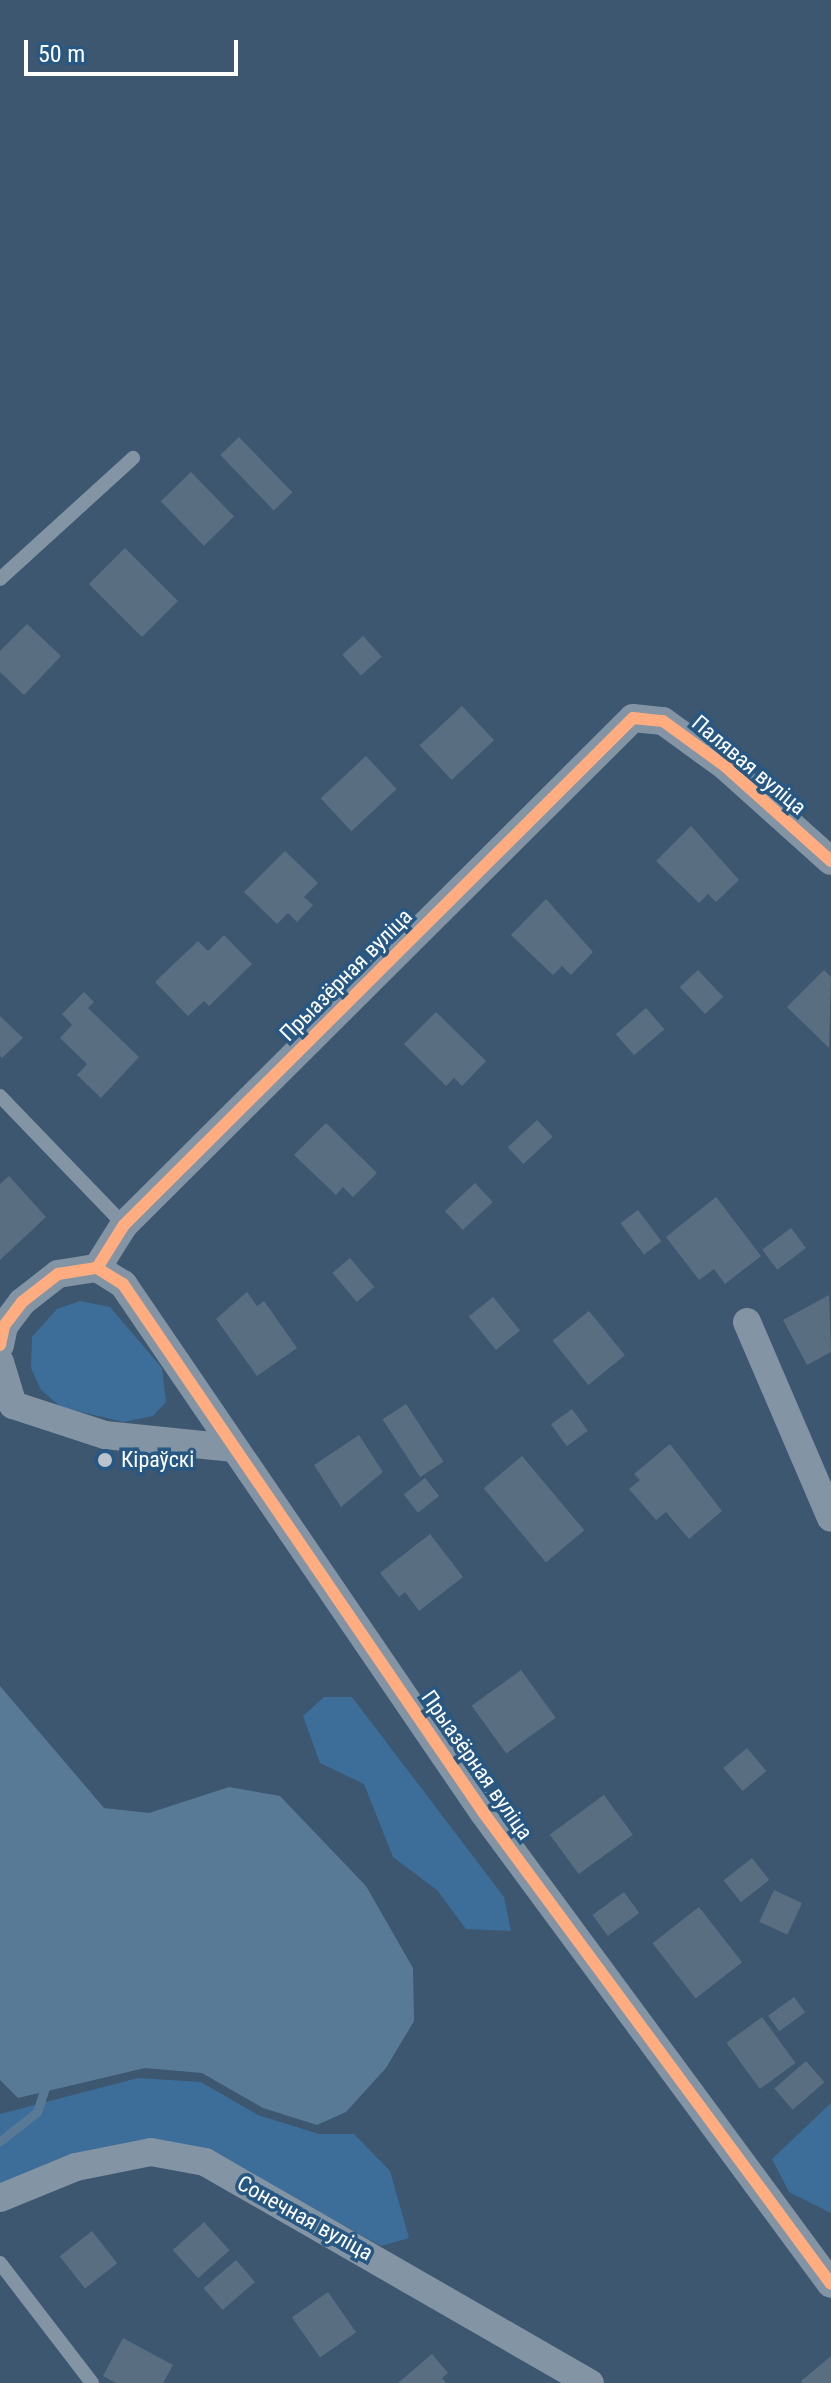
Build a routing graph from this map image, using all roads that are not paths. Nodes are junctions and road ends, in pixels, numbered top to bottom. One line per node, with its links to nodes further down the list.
1 (133, 458): 2 (lane)
2 (0, 579)
3 (633, 718): 4 (street, Палявая вуліца); 6 (street, Прыазёрная вуліца)
4 (831, 861)
5 (0, 1096): 6 (lane)
6 (124, 1225): 7 (street, Прыазёрная вуліца)
7 (97, 1268): 9 (street); 11 (street, Прыазёрная вуліца)
8 (747, 1322): 12 (street)
9 (0, 1345)
10 (1, 1376): 11 (street)
11 (234, 1448): 15 (street, Прыазёрная вуліца)
12 (831, 1518)
13 (0, 2198): 17 (street, Сонечная вуліца)
14 (0, 2263): 16 (lane)
15 (831, 2284)
16 (92, 2383)
17 (590, 2383)

